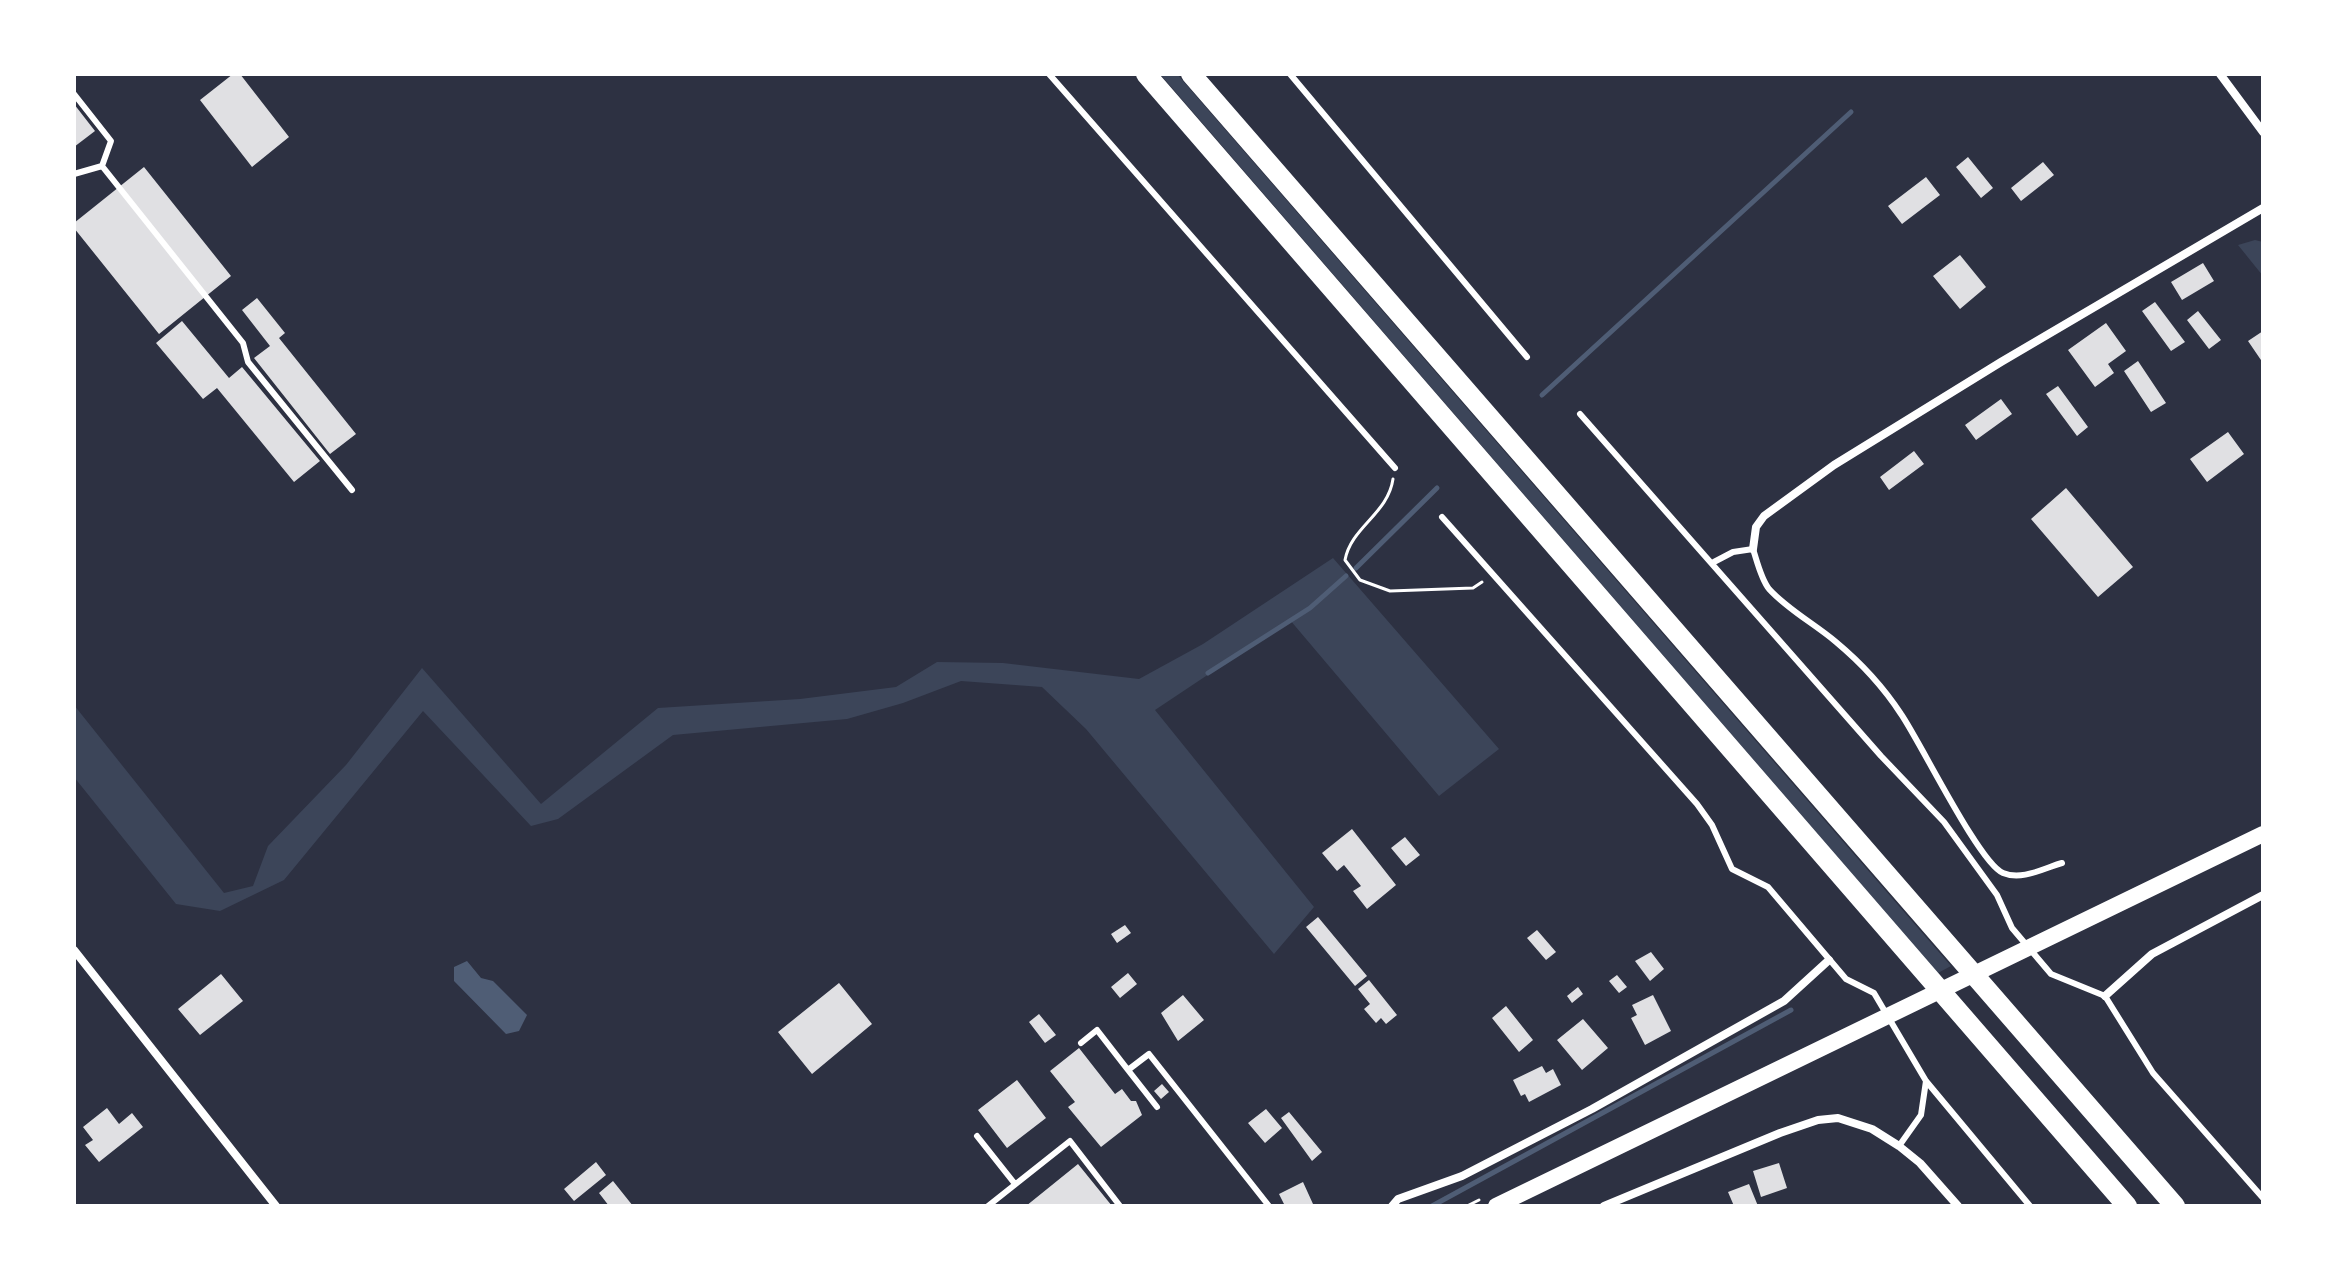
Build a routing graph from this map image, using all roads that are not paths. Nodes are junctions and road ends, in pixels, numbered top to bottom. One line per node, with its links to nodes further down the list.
1 (1049, 74): 13 (lane)
2 (1146, 74): 41 (highway)
3 (1191, 74): 42 (highway)
4 (1290, 74): 11 (lane)
5 (2220, 74): 7 (street)
6 (74, 94): 8 (lane)
7 (2263, 132)
8 (102, 166): 9 (lane); 14 (lane)
9 (74, 174)
10 (2263, 208): 16 (street)
11 (1527, 357)
12 (1580, 414): 17 (lane)
13 (1395, 468)
14 (352, 490)
15 (1442, 517): 22 (lane)
16 (1753, 549): 17 (lane); 19 (lane)
17 (1712, 563): 23 (lane)
18 (2263, 834): 37 (main road)
19 (2062, 863)
20 (2263, 895): 23 (street)
21 (74, 950): 32 (street)
22 (1829, 960): 26 (lane); 36 (street)
23 (2105, 996): 31 (lane)
24 (1081, 1043): 25 (lane)
25 (1128, 1070): 27 (lane); 35 (lane)
26 (1926, 1081): 29 (lane); 40 (lane)
27 (1157, 1107)
28 (977, 1136): 30 (lane)
29 (1899, 1146): 38 (street); 39 (street)
30 (1015, 1184): 33 (lane); 34 (lane)
31 (2263, 1198)
32 (276, 1206)
33 (988, 1206)
34 (1120, 1206)
35 (1269, 1206)
36 (1392, 1206)
37 (1496, 1206)
38 (1604, 1206)
39 (1958, 1206)
40 (2030, 1206)
41 (2127, 1206)
42 (2175, 1206)

